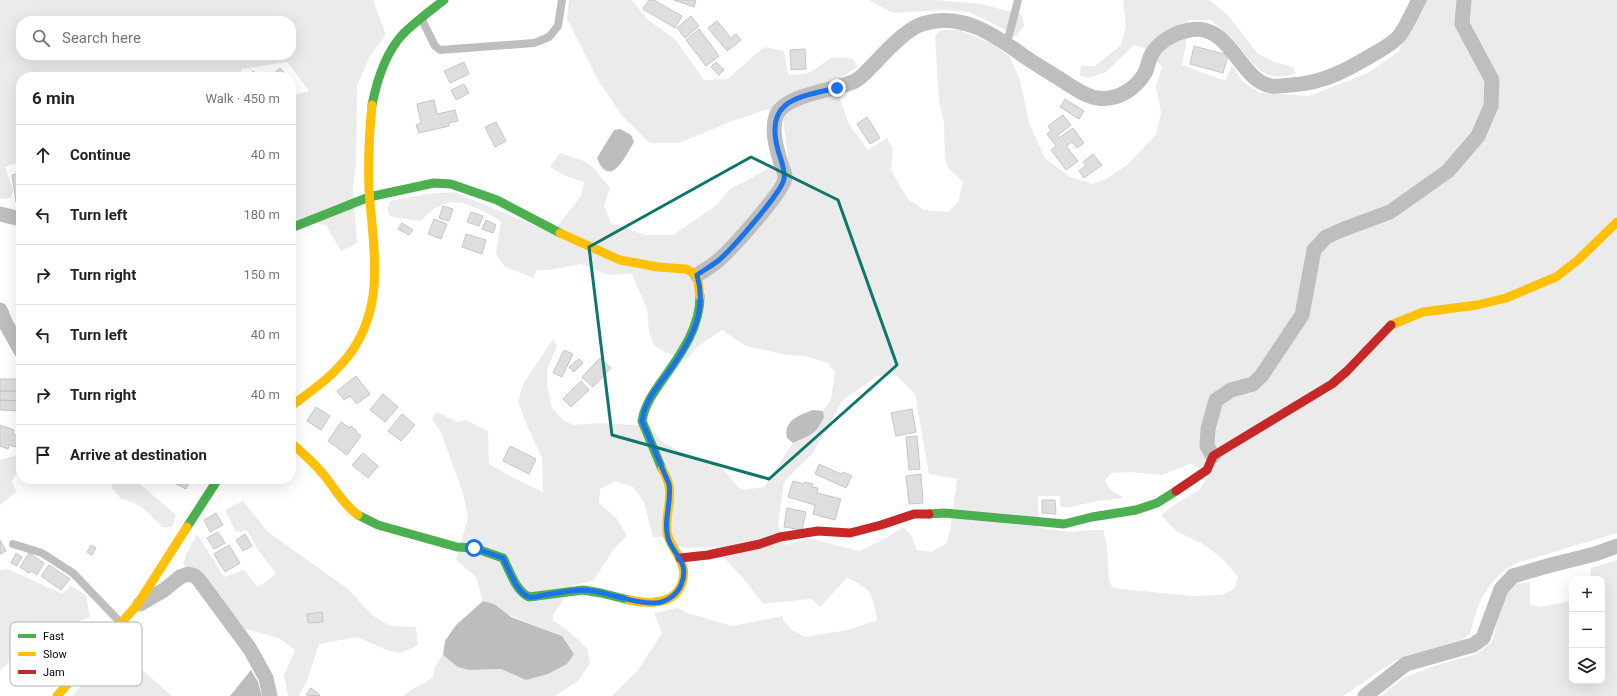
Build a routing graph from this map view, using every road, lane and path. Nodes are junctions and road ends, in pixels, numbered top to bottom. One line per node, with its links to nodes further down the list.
1 (444, 0): 6 (street)
2 (562, 0): 6 (lane)
3 (1018, 0): 7 (lane)
4 (1418, 0): 7 (street)
5 (1464, 0): 18 (street)
6 (424, 10): 8 (street)
7 (1007, 44): 13 (street)
8 (369, 197): 12 (street); 13 (street); 16 (street)
9 (0, 214): 10 (street)
10 (16, 218)
11 (1617, 222): 18 (street)
12 (296, 226)
13 (697, 275): 22 (street)
14 (0, 310): 15 (street)
15 (16, 342)
16 (296, 402)
17 (296, 447): 22 (street)
18 (1213, 456): 22 (street)
19 (215, 484): 23 (street)
20 (13, 544): 24 (lane)
21 (1617, 546): 29 (street)
22 (680, 558)
23 (137, 605): 25 (street); 28 (street)
24 (120, 622)
25 (124, 622)
26 (65, 686): 27 (street)
27 (56, 696)
28 (270, 696)
29 (1365, 696)

